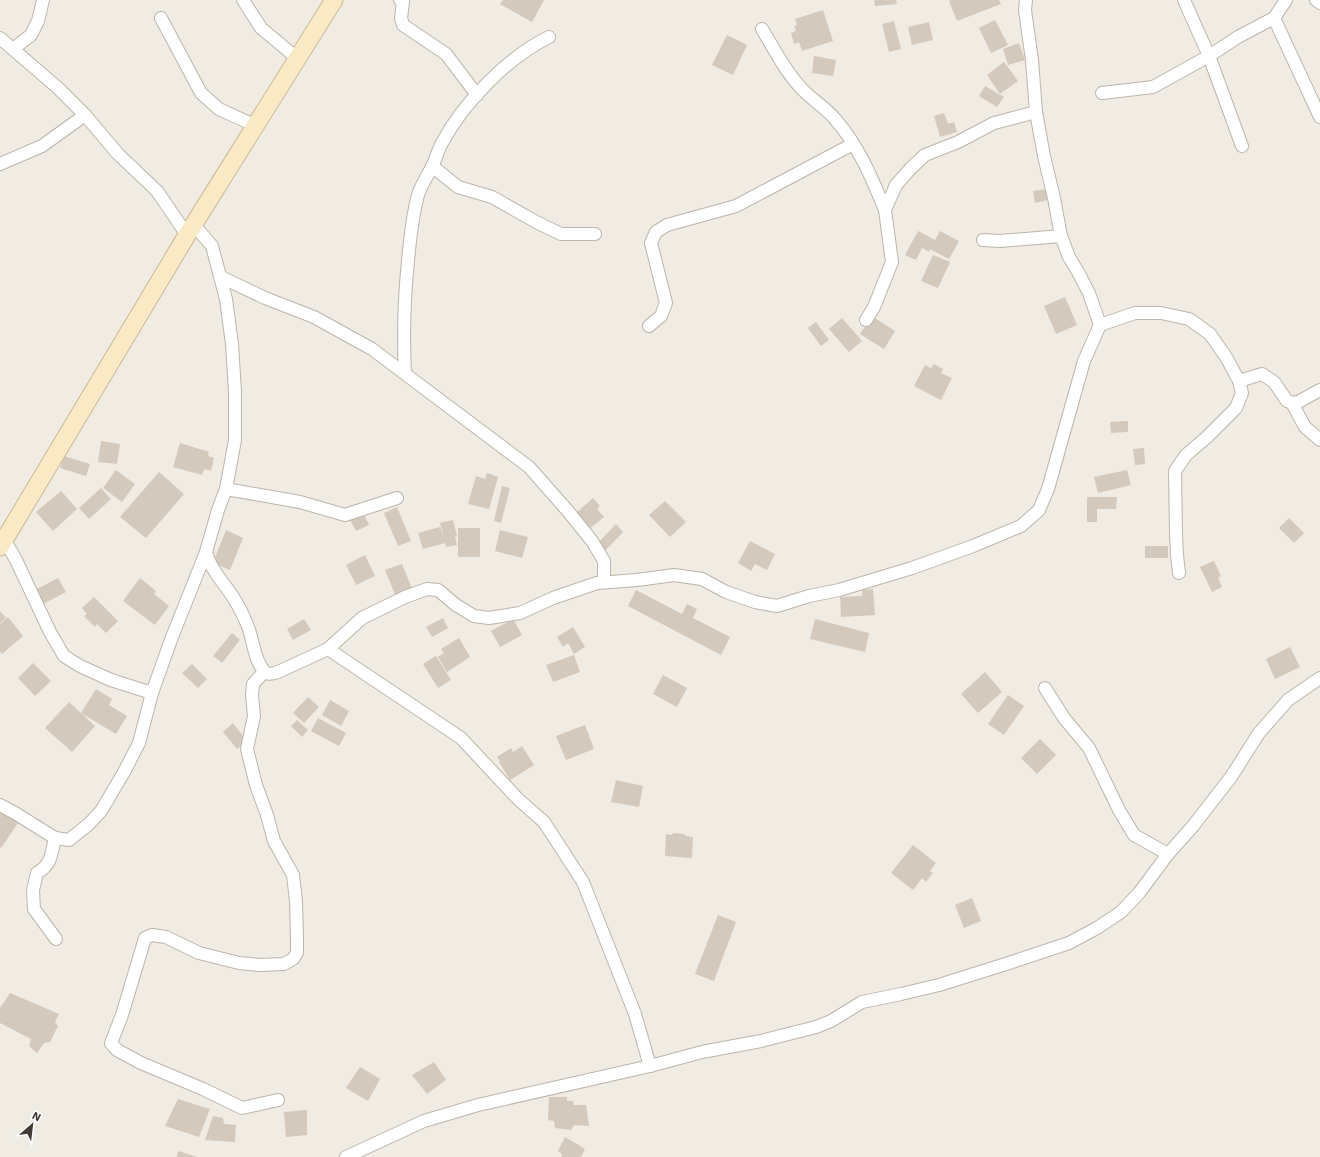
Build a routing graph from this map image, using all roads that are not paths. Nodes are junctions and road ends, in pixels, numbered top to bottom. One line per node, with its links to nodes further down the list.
1 (43, 0): 15 (street)
2 (243, 0): 17 (street)
3 (334, 0): 17 (main road)
4 (400, 0): 19 (street)
5 (1026, 0): 20 (street)
6 (1184, 0): 16 (street)
7 (1286, 0): 11 (street)
8 (1316, 0): 9 (street)
9 (1320, 2)
10 (161, 18): 23 (street)
11 (1274, 18): 16 (street); 22 (street)
12 (762, 29): 24 (street)
13 (549, 37): 19 (street)
14 (0, 38): 15 (street)
15 (13, 49): 21 (street)
16 (1209, 56): 18 (street); 25 (street)
17 (298, 59): 23 (main road)
18 (1102, 93)
19 (477, 95): 27 (street)
20 (1036, 112): 28 (street); 31 (street)
21 (85, 115): 26 (street); 29 (street)
22 (1320, 117)
23 (256, 126): 29 (main road)
24 (853, 144): 28 (street); 36 (street)
25 (1242, 146)
26 (0, 164)
27 (432, 166): 30 (street); 37 (street)
28 (885, 210): 34 (street)
29 (191, 230): 33 (street); 44 (main road)
30 (595, 234)
31 (1061, 236): 32 (street); 35 (street)
32 (982, 240)
33 (221, 277): 37 (street); 42 (street)
34 (866, 320)
35 (1100, 325): 38 (street); 47 (street)
36 (649, 326)
37 (405, 373): 47 (street)
38 (1239, 381): 40 (street); 46 (street)
39 (1320, 390): 40 (street)
40 (1292, 403): 41 (street)
41 (1320, 440)
42 (226, 489): 43 (street); 45 (street)
43 (397, 498)
44 (2, 543): 52 (street)
45 (206, 552): 49 (street); 52 (street)
46 (1179, 573)
47 (604, 582): 48 (street)
48 (328, 649): 49 (street); 57 (street)
49 (264, 672): 58 (street)
50 (1320, 678): 55 (street)
51 (1045, 688): 55 (street)
52 (152, 693): 54 (street)
53 (0, 805): 54 (street)
54 (55, 838): 56 (street)
55 (1168, 854): 57 (street)
56 (56, 939)
57 (650, 1066): 59 (street)
58 (278, 1100)
59 (346, 1157)

